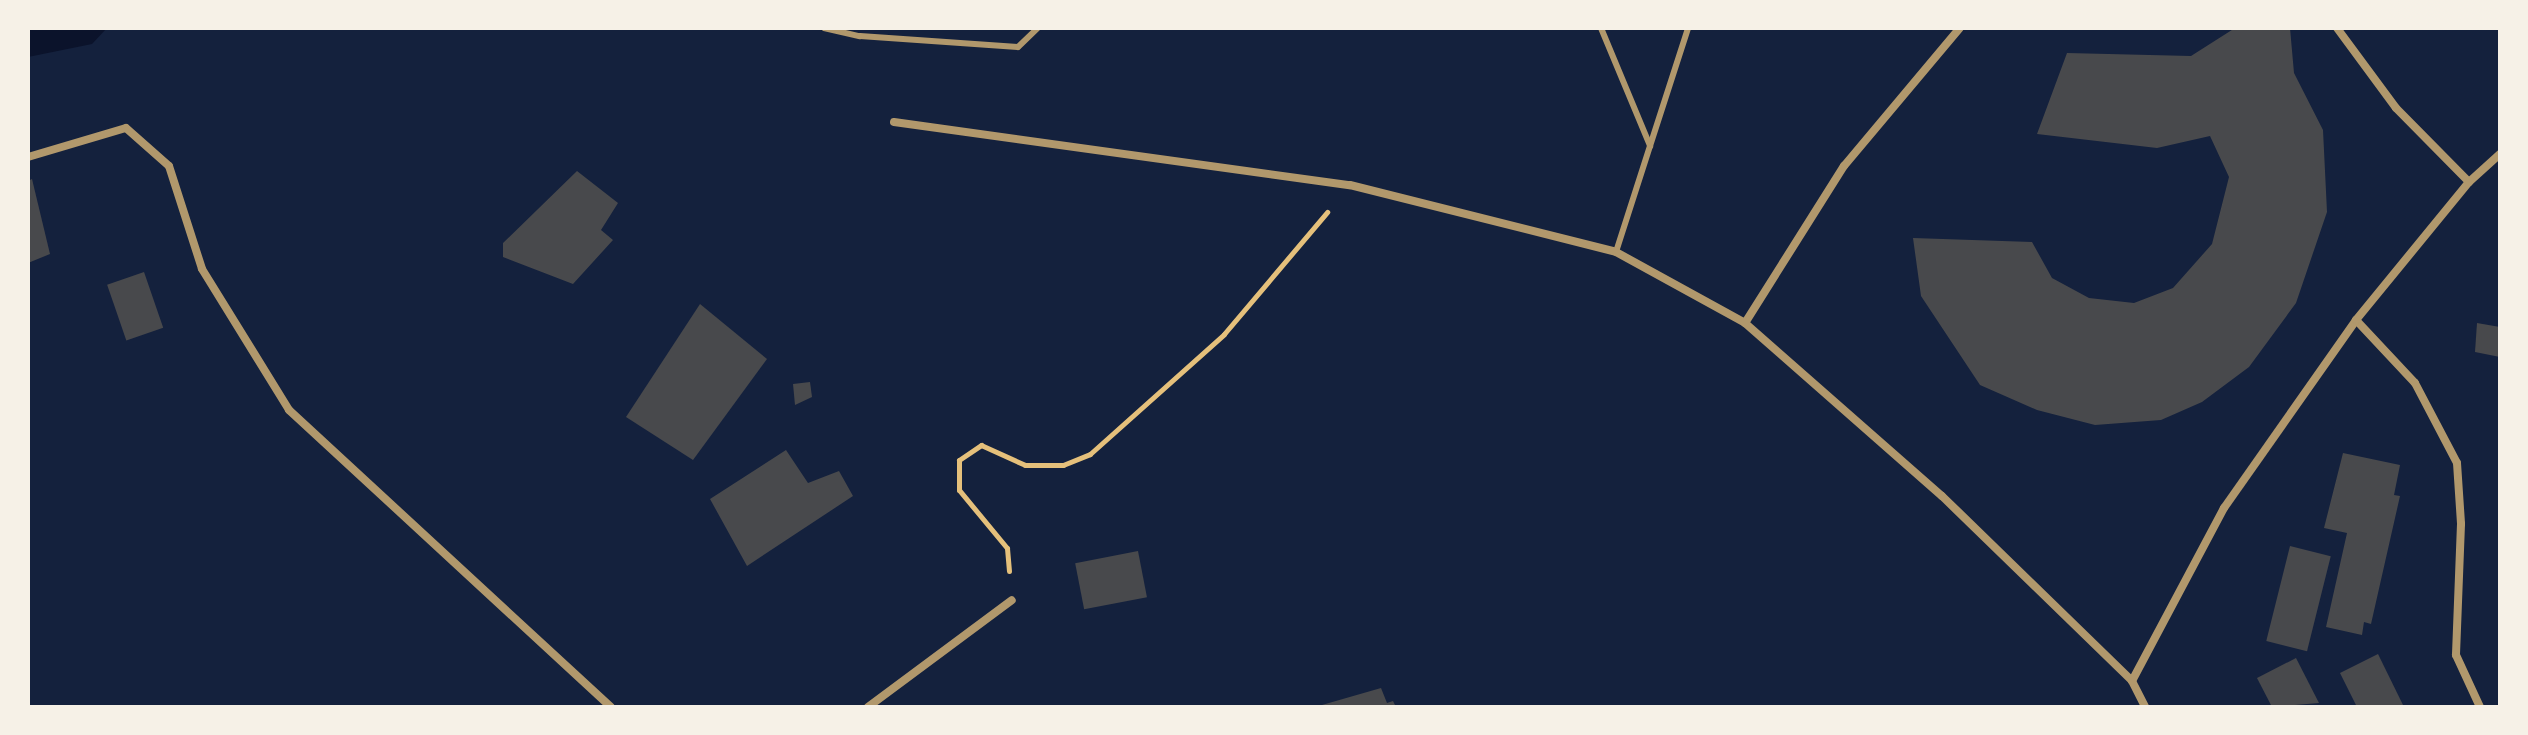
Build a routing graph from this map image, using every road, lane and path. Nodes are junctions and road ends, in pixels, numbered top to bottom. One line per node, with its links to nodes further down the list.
1 (824, 28): 2 (lane)
2 (1038, 28)
3 (1601, 28): 8 (lane)
4 (1688, 28): 8 (lane)
5 (1960, 28): 15 (street)
6 (2337, 28): 11 (street)
7 (894, 122): 12 (street)
8 (1650, 146): 13 (lane)
9 (2500, 154): 11 (street)
10 (28, 157): 18 (street)
11 (2469, 182): 14 (street)
12 (1350, 185): 13 (street); 16 (path)
13 (1616, 252): 15 (street)
14 (2356, 320): 17 (street); 21 (street)
15 (1745, 323): 17 (street)
16 (1012, 600): 19 (street)
17 (2132, 681): 20 (street)
18 (611, 707)
19 (868, 707)
20 (2145, 707)
21 (2480, 707)

